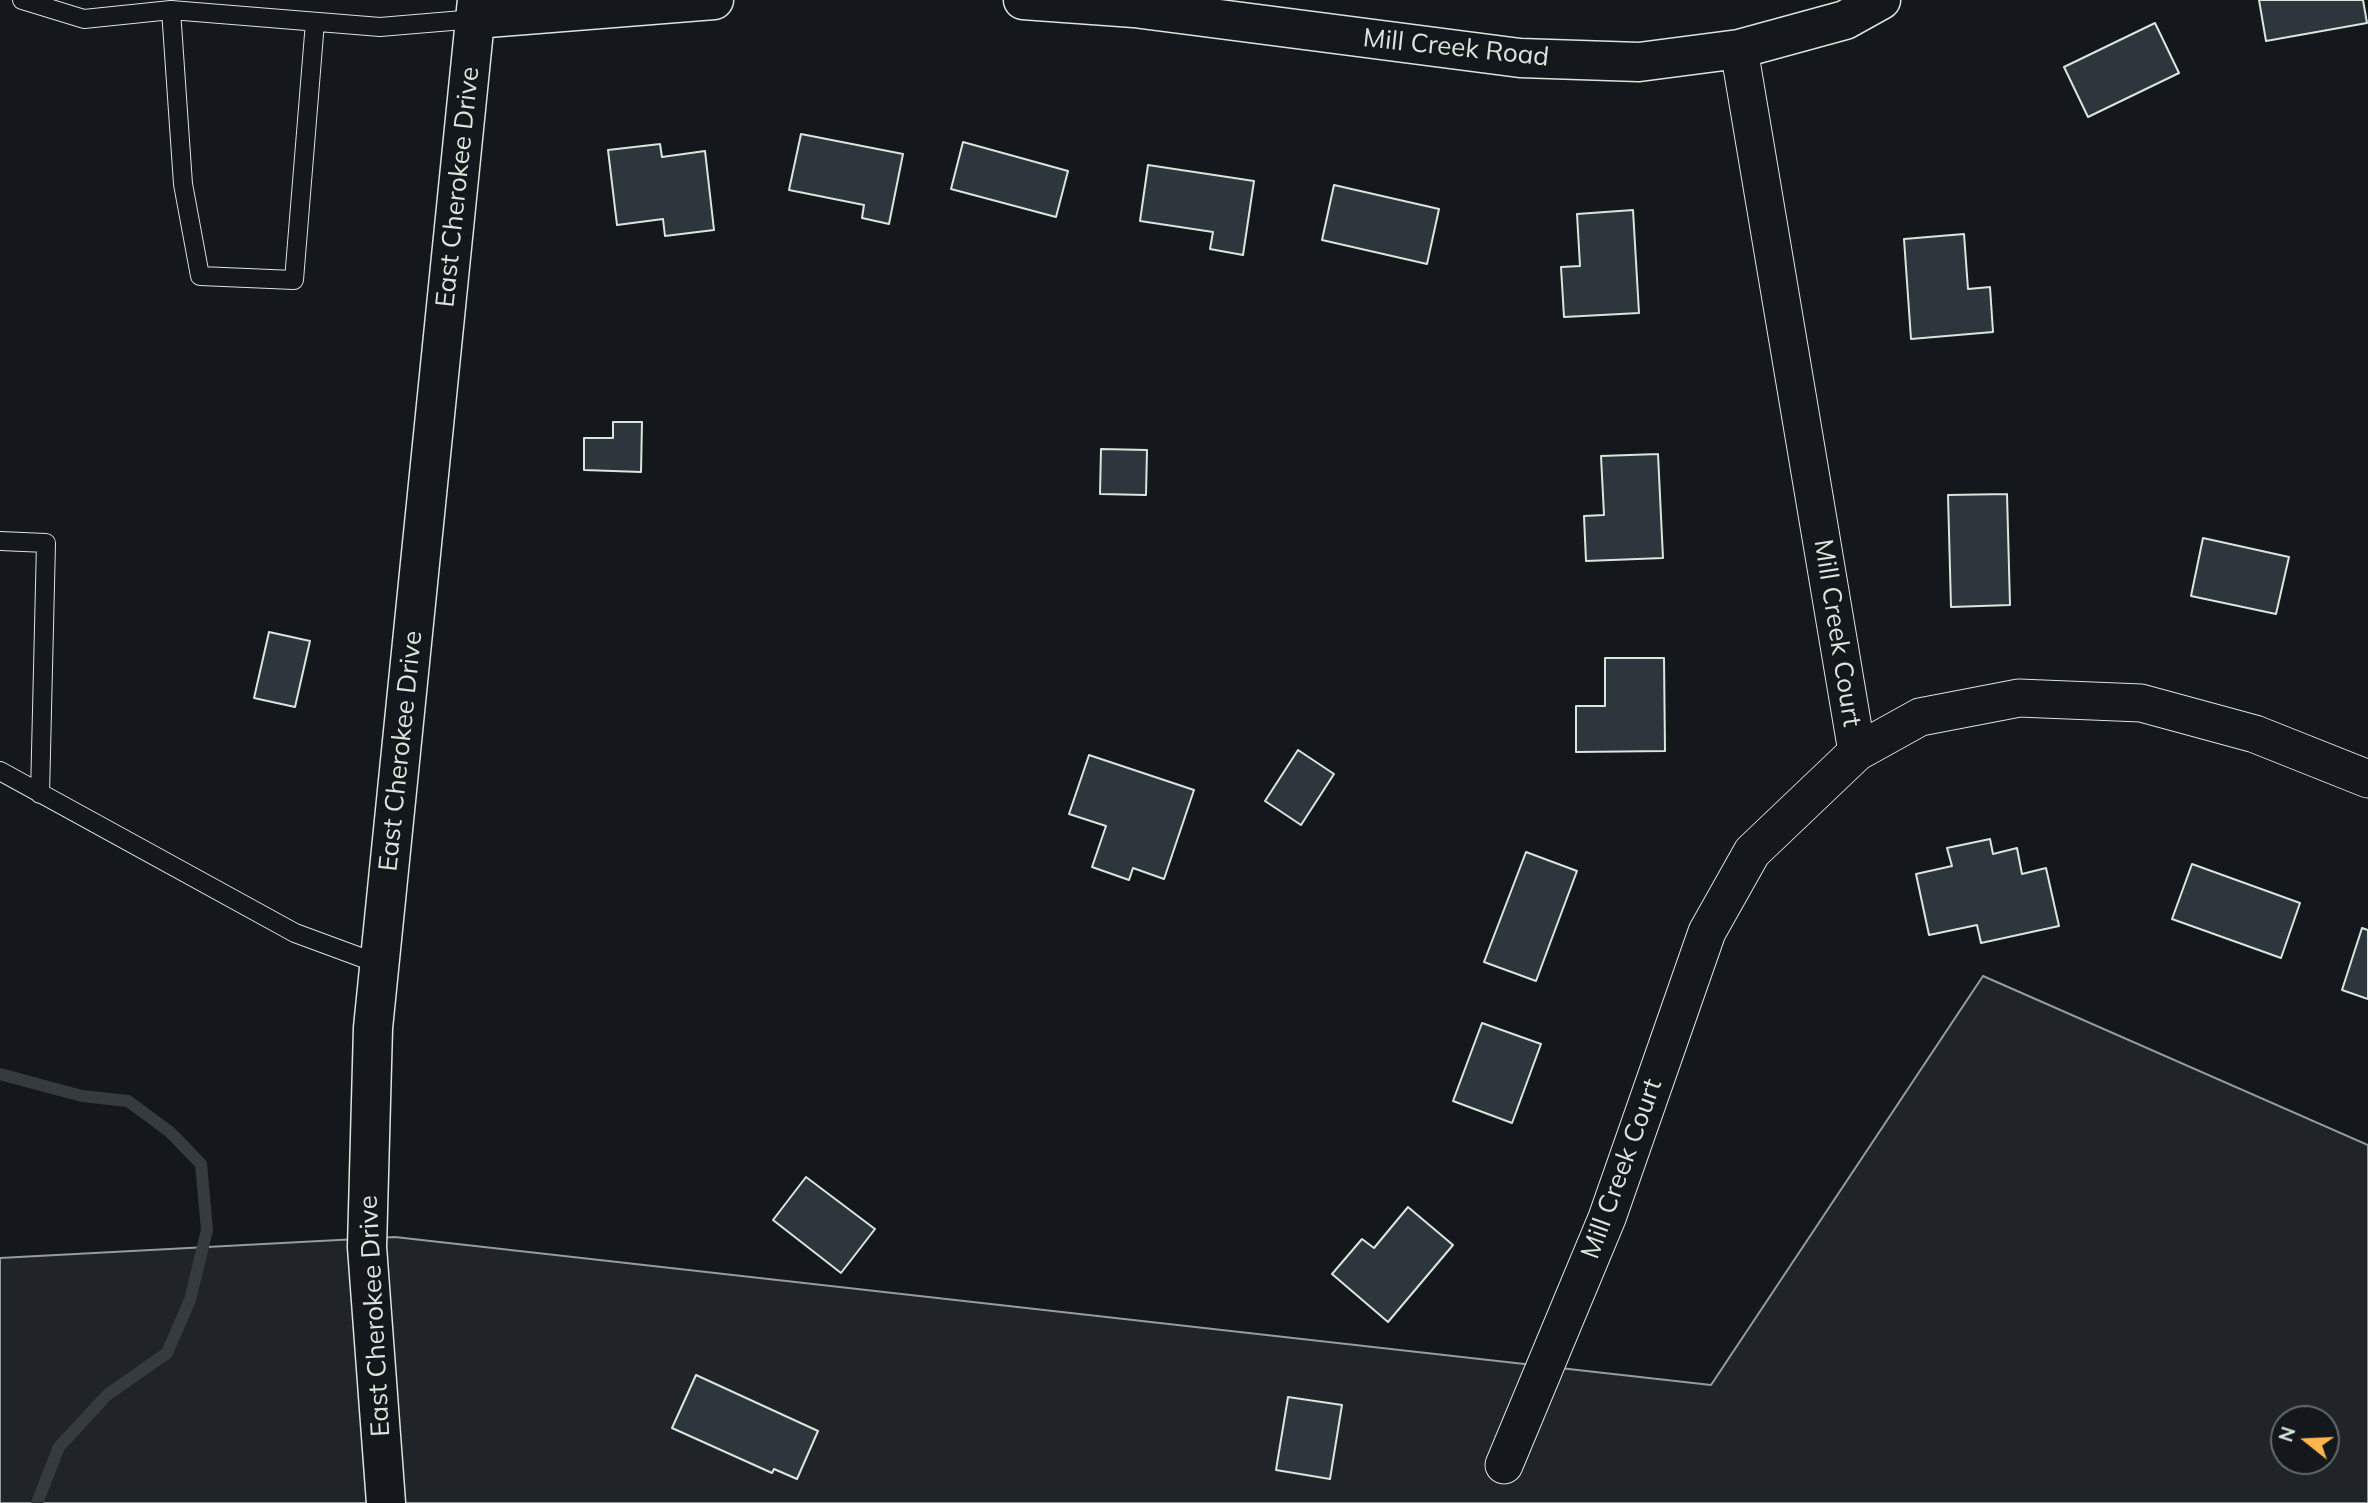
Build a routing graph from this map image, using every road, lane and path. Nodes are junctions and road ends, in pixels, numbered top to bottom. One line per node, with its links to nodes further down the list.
1 (22, 0): 7 (lane)
2 (142, 0): 7 (lane)
3 (714, 0): 6 (street)
4 (1023, 0): 9 (street, Mill Creek Road)
5 (1881, 0): 9 (street, Mill Creek Road)
6 (476, 9): 8 (lane); 15 (street, East Cherokee Drive)
7 (170, 10): 8 (lane); 8 (lane)
8 (315, 22)
9 (1740, 50): 11 (street, Mill Creek Court)
10 (0, 541): 14 (lane)
11 (1857, 752): 13 (street); 16 (street, Mill Creek Court)
12 (0, 771): 14 (lane)
13 (2368, 779)
14 (40, 794): 15 (lane)
15 (379, 964): 17 (street, East Cherokee Drive)
16 (1504, 1465)
17 (386, 1503)

